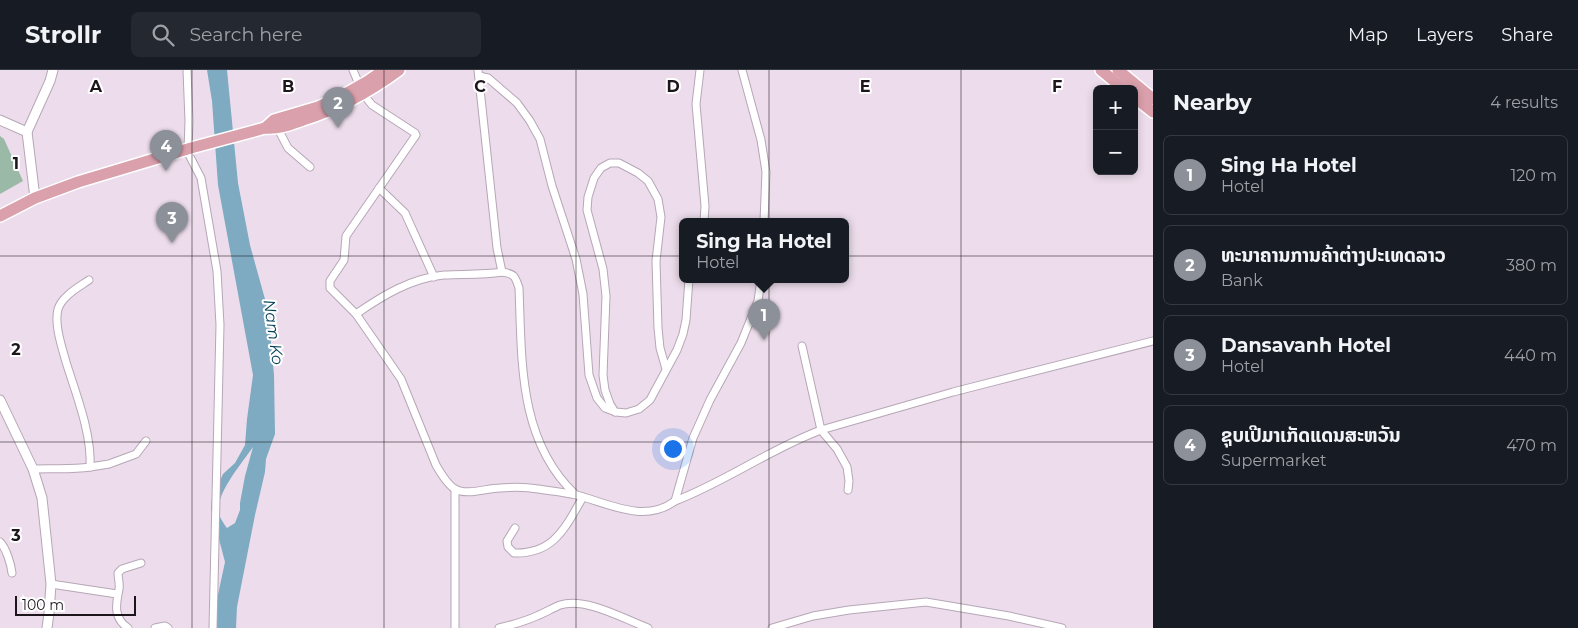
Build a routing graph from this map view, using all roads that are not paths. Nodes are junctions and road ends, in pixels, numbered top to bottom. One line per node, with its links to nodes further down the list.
1 (52, 70): 19 (street)
2 (187, 70): 20 (street)
3 (353, 70): 12 (street)
4 (384, 70): 12 (highway)
5 (399, 70): 12 (highway)
6 (700, 70): 25 (street)
7 (742, 70): 26 (street)
8 (1101, 70): 11 (highway)
9 (1118, 70): 13 (highway)
10 (478, 73): 27 (street); 37 (street)
11 (1119, 85)
12 (361, 90): 17 (highway); 18 (highway); 22 (street)
13 (1153, 99)
14 (1138, 100): 15 (highway)
15 (1153, 112)
16 (0, 120): 19 (street)
17 (260, 129): 18 (highway); 20 (highway)
18 (278, 129): 21 (street)
19 (27, 132): 23 (street)
20 (188, 149): 23 (highway); 56 (street)
21 (310, 167)
22 (379, 188): 28 (street); 32 (street)
23 (35, 198): 24 (highway)
24 (0, 216)
25 (704, 218)
26 (764, 218)
27 (502, 272): 28 (street); 44 (street)
28 (434, 277): 32 (street)
29 (89, 280): 40 (street)
30 (689, 283): 35 (street)
31 (760, 283): 45 (street)
32 (356, 314): 42 (street)
33 (1153, 341): 38 (street)
34 (802, 346): 38 (street)
35 (666, 369): 37 (street); 37 (street)
36 (0, 402): 41 (street)
37 (616, 412)
38 (821, 430): 43 (street); 45 (street)
39 (146, 441): 40 (street)
40 (90, 467): 41 (street)
41 (33, 470): 50 (street)
42 (455, 488): 44 (street); 57 (street)
43 (848, 490)
44 (579, 496): 45 (street); 46 (street)
45 (675, 501)
46 (515, 528)
47 (0, 542): 49 (street)
48 (141, 563): 51 (street)
49 (12, 573)
50 (51, 584): 51 (street); 52 (street)
51 (117, 594): 53 (street)
52 (46, 628)
53 (128, 628)
54 (155, 628): 55 (street)
55 (168, 628)
56 (213, 628)
57 (454, 628)
58 (498, 628): 59 (street)
59 (648, 628)
60 (772, 628): 61 (street)
61 (1062, 628)

